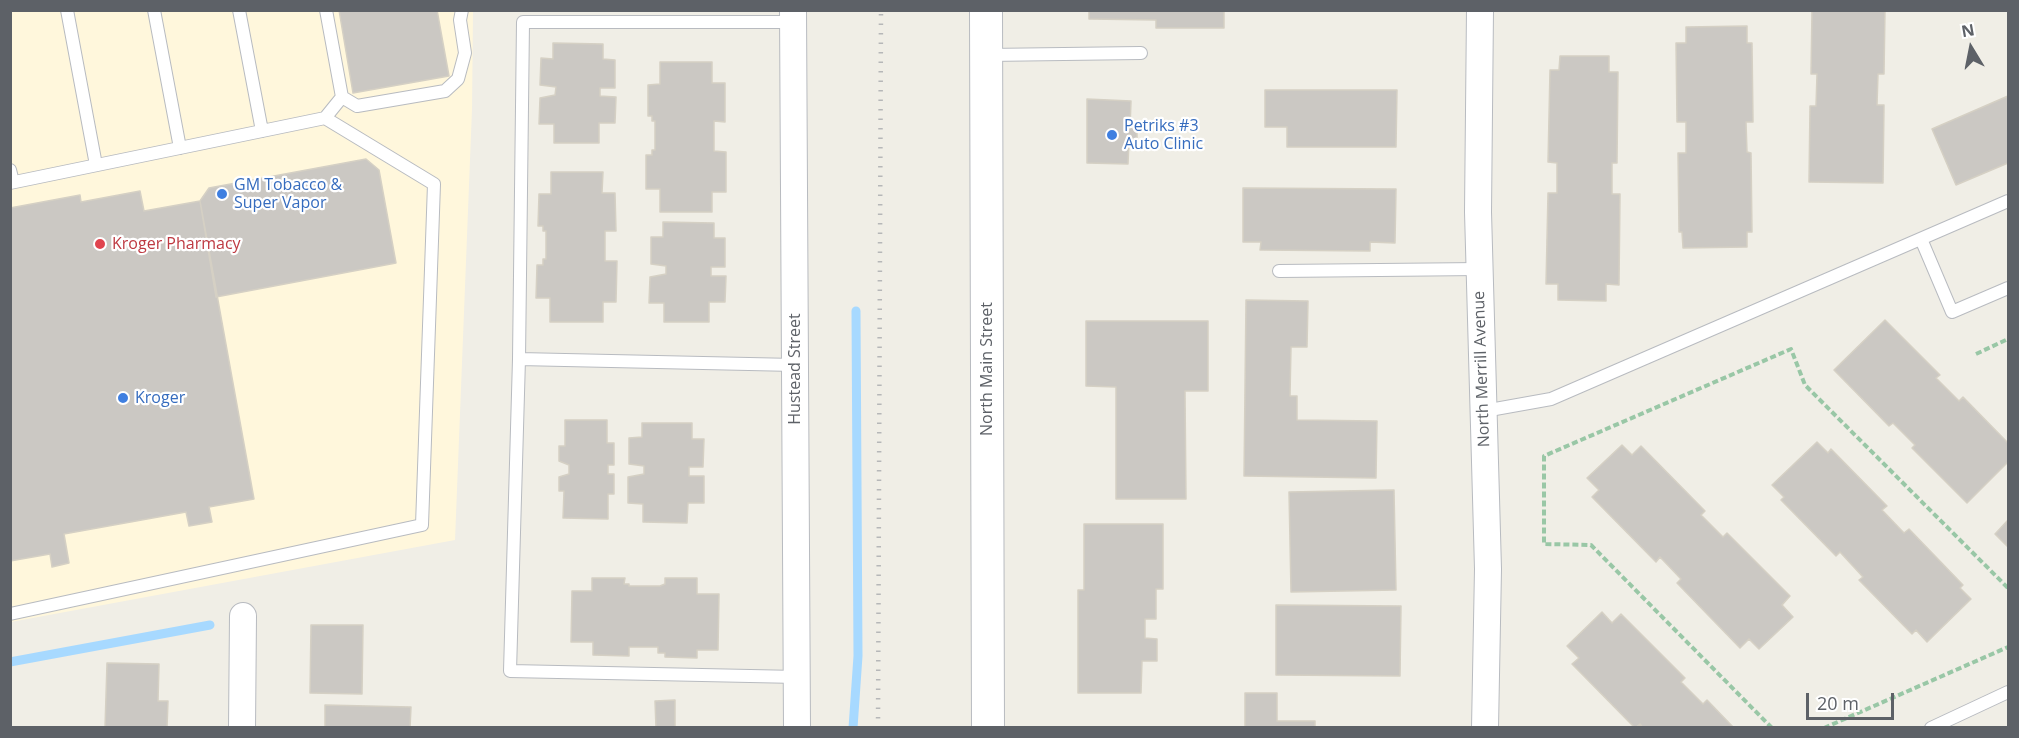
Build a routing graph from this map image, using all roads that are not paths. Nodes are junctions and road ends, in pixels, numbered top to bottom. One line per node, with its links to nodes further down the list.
1 (67, 10): 15 (lane)
2 (154, 10): 14 (lane)
3 (239, 10): 13 (lane)
4 (326, 10): 11 (lane)
5 (462, 10): 11 (lane)
6 (986, 10): 10 (street, North Main Street)
7 (1480, 10): 19 (street, North Merrill Avenue)
8 (793, 16): 22 (lane); 23 (street, Hustead Street)
9 (1141, 52): 10 (lane)
10 (986, 55): 31 (street, North Main Street)
11 (342, 97): 12 (lane)
12 (325, 118): 13 (lane); 25 (lane)
13 (262, 131): 14 (lane)
14 (180, 148): 15 (lane)
15 (96, 165): 16 (lane)
16 (11, 178)
17 (2008, 202): 18 (lane)
18 (1921, 239): 21 (lane); 24 (lane)
19 (1480, 269): 20 (lane); 24 (street, North Merrill Avenue)
20 (1279, 271)
21 (2008, 288)
22 (519, 359): 23 (lane); 27 (lane)
23 (795, 365): 27 (street, Hustead Street)
24 (1484, 411): 32 (street, North Merrill Avenue)
25 (10, 614)
26 (243, 616): 29 (street)
27 (798, 677): 30 (street, Hustead Street)
28 (2008, 692): 33 (lane)
29 (242, 728)
30 (797, 728)
31 (988, 728)
32 (1485, 728)
33 (1931, 728)

